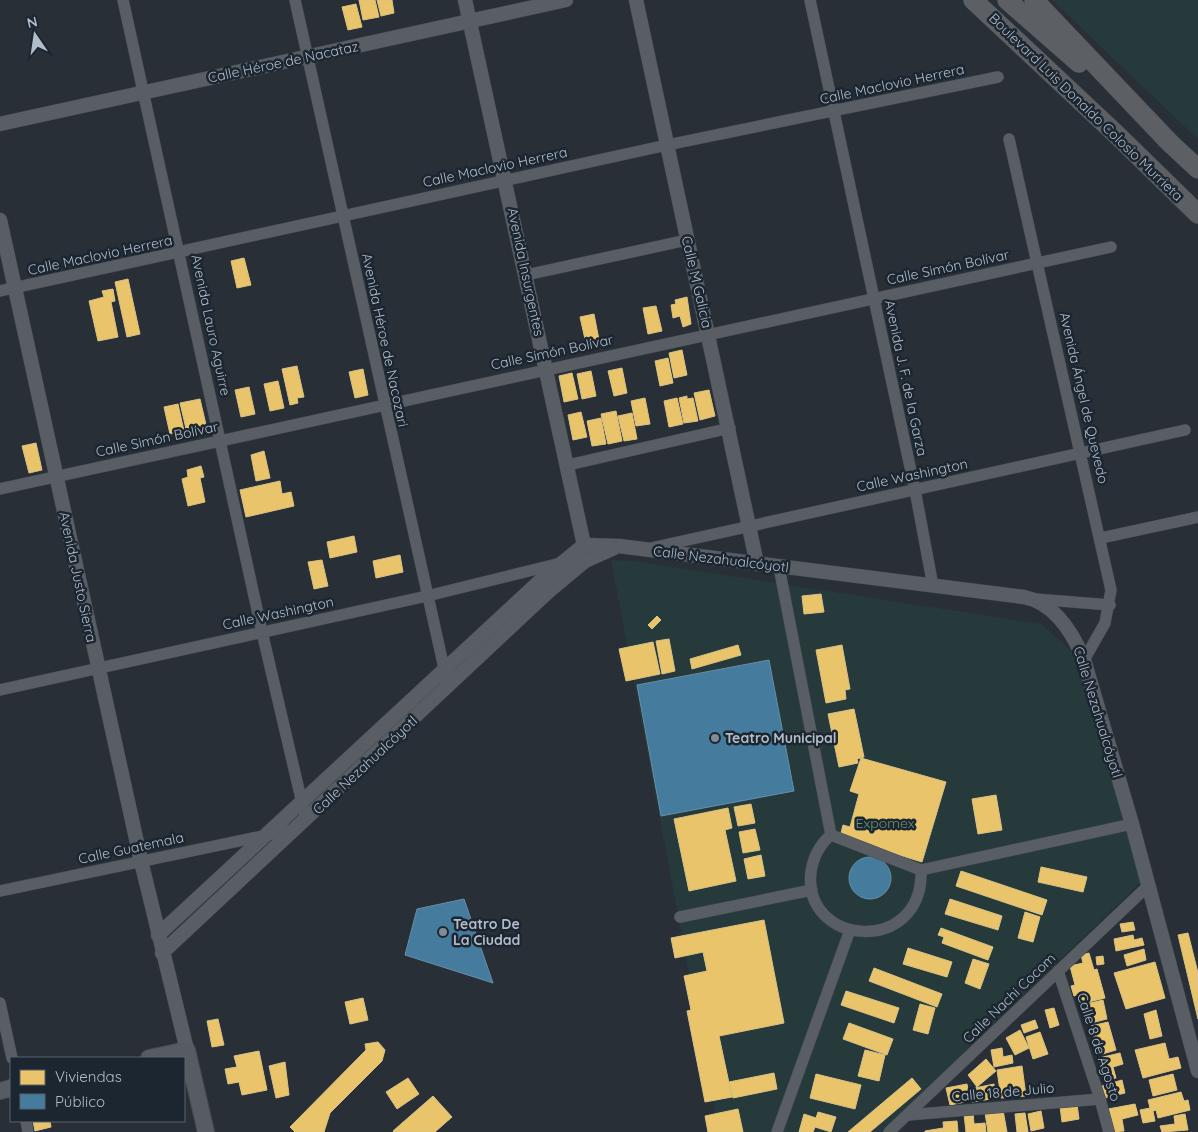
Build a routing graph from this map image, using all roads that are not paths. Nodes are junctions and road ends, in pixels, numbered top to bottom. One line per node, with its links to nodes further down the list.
1 (122, 0): 14 (street, Avenida Lauro Aguirre)
2 (295, 0): 12 (street, Avenida Héroe de Nacozari)
3 (465, 0): 11 (street, Avenida Insurgentes)
4 (566, 0): 11 (street, Calle Héroe de Nacataz)
5 (636, 0): 20 (street, Calle M Galicia)
6 (810, 0): 15 (street, Avenida J. F. de la Garza)
7 (973, 0): 17 (highway, Boulevard Luis Donaldo Colosio Murrieta)
8 (991, 0): 10 (highway)
9 (1034, 0): 19 (highway)
10 (1010, 8): 17 (highway); 19 (highway)
11 (470, 21): 12 (street, Calle Héroe de Nacataz); 22 (street, Avenida Insurgentes)
12 (307, 57): 14 (street, Calle Héroe de Nacataz); 24 (street, Avenida Héroe de Nacozari)
13 (998, 78): 15 (street, Calle Maclovio Herrera)
14 (143, 92): 16 (street, Calle Héroe de Nacataz); 28 (street, Avenida Lauro Aguirre)
15 (835, 111): 20 (street, Calle Maclovio Herrera); 33 (street, Avenida J. F. de la Garza)
16 (0, 124)
17 (1116, 134): 23 (highway, Boulevard Luis Donaldo Colosio Murrieta)
18 (1009, 139): 29 (street, Avenida Ángel de Quevedo)
19 (1170, 143): 21 (highway)
20 (667, 145): 22 (street, Calle Maclovio Herrera); 26 (street, Calle M Galicia)
21 (1198, 169)
22 (506, 180): 24 (street, Calle Maclovio Herrera); 30 (street, Avenida Insurgentes)
23 (1198, 214)
24 (343, 217): 28 (street, Calle Maclovio Herrera); 36 (street, Avenida Héroe de Nacozari)
25 (0, 220): 31 (street, Avenida Justo Sierra)
26 (687, 240): 30 (street); 34 (street, Calle M Galicia)
27 (1111, 247): 29 (street, Calle Simón Bolívar)
28 (180, 253): 31 (street, Calle Maclovio Herrera); 39 (street, Avenida Lauro Aguirre)
29 (1038, 263): 33 (street, Calle Simón Bolívar); 40 (street, Avenida Ángel de Quevedo)
30 (526, 275): 35 (street, Avenida Insurgentes)
31 (15, 288): 32 (street, Calle Maclovio Herrera); 42 (street, Avenida Justo Sierra)
32 (0, 291)
33 (874, 298): 34 (street, Calle Simón Bolívar); 44 (street, Avenida J. F. de la Garza)
34 (708, 333): 35 (street, Calle Simón Bolívar); 37 (street, Calle M Galicia)
35 (547, 369): 36 (street, Calle Simón Bolívar); 41 (street, Avenida Insurgentes)
36 (384, 404): 39 (street, Calle Simón Bolívar); 55 (street, Avenida Héroe de Nacozari)
37 (730, 428): 41 (street); 46 (street, Calle M Galicia)
38 (1185, 430): 40 (street, Calle Washington)
39 (220, 441): 42 (street, Calle Simón Bolívar); 58 (street, Avenida Lauro Aguirre)
40 (1081, 453): 44 (street, Calle Washington); 47 (street, Avenida Ángel de Quevedo)
41 (568, 465): 48 (street, Avenida Insurgentes)
42 (57, 477): 43 (street, Calle Simón Bolívar); 60 (street, Avenida Justo Sierra)
43 (0, 489)
44 (915, 490): 46 (street, Calle Washington); 54 (street, Avenida J. F. de la Garza)
45 (1198, 516): 47 (street)
46 (750, 526): 50 (street, Calle Washington); 51 (street, Calle M Galicia)
47 (1101, 538): 57 (street, Avenida Ángel de Quevedo)
48 (584, 545): 49 (street, Calle Nezahualcóyotl); 53 (street)
49 (619, 546): 50 (street, Calle Nezahualcóyotl); 53 (street, Calle Nezahualcóyotl)
50 (645, 549): 51 (street, Calle Nezahualcóyotl)
51 (757, 564): 52 (street, Calle Nezahualcóyotl)
52 (779, 567): 54 (street, Calle Nezahualcóyotl); 69 (street)
53 (566, 568): 55 (street, Calle Washington); 61 (street, Calle Nezahualcóyotl); 62 (street, Calle Nezahualcóyotl)
54 (933, 586): 56 (street, Calle Nezahualcóyotl)
55 (427, 596): 58 (street, Calle Washington); 61 (street, Avenida Héroe de Nacozari)
56 (1035, 600): 57 (street); 59 (street, Calle Nezahualcóyotl)
57 (1110, 605): 59 (street, Avenida Ángel de Quevedo)
58 (262, 632): 60 (street, Calle Washington); 64 (street, Avenida Lauro Aguirre)
59 (1084, 660): 66 (street, Calle Nezahualcóyotl)
60 (98, 668): 63 (street, Calle Washington); 70 (street, Avenida Justo Sierra)
61 (444, 670): 62 (street, Avenida Héroe de Nacozari); 64 (street, Calle Nezahualcóyotl)
62 (448, 686): 65 (street, Calle Nezahualcóyotl)
63 (0, 690)
64 (302, 803): 65 (street, Avenida Lauro Aguirre); 68 (street, Calle Nezahualcóyotl)
65 (306, 820): 67 (street, Calle Nezahualcóyotl)
66 (1132, 824): 71 (street); 72 (street, Calle Nezahualcóyotl)
67 (296, 829): 68 (street, Calle Guatemala); 78 (street, Calle Nezahualcóyotl)
68 (268, 834): 70 (street, Calle Guatemala); 77 (street, Calle Nezahualcóyotl)
69 (830, 835): 71 (street); 73 (street)
70 (141, 861): 74 (street, Calle Guatemala); 77 (street, Avenida Justo Sierra)
71 (920, 870): 76 (street)
72 (1149, 885): 79 (street, Calle Nachi Cocom); 84 (street, Calle Nezahualcóyotl)
73 (812, 890): 75 (street); 76 (street)
74 (0, 891)
75 (680, 917)
76 (850, 930): 88 (street)
77 (158, 935): 78 (street, Avenida Justo Sierra)
78 (162, 953): 81 (street, Avenida Justo Sierra)
79 (1058, 971): 85 (street, Calle 8 de Agosto); 86 (street, Calle Nachi Cocom)
80 (0, 1003): 82 (street)
81 (187, 1050): 83 (main road); 87 (main road)
82 (12, 1057)
83 (154, 1057)
84 (1198, 1071)
85 (1100, 1099): 86 (street, Calle 18 de Julio); 90 (street, Calle 8 de Agosto)
86 (908, 1115): 89 (street, Calle Nachi Cocom)
87 (206, 1132)
88 (777, 1132)
89 (889, 1132)
90 (1109, 1132)

